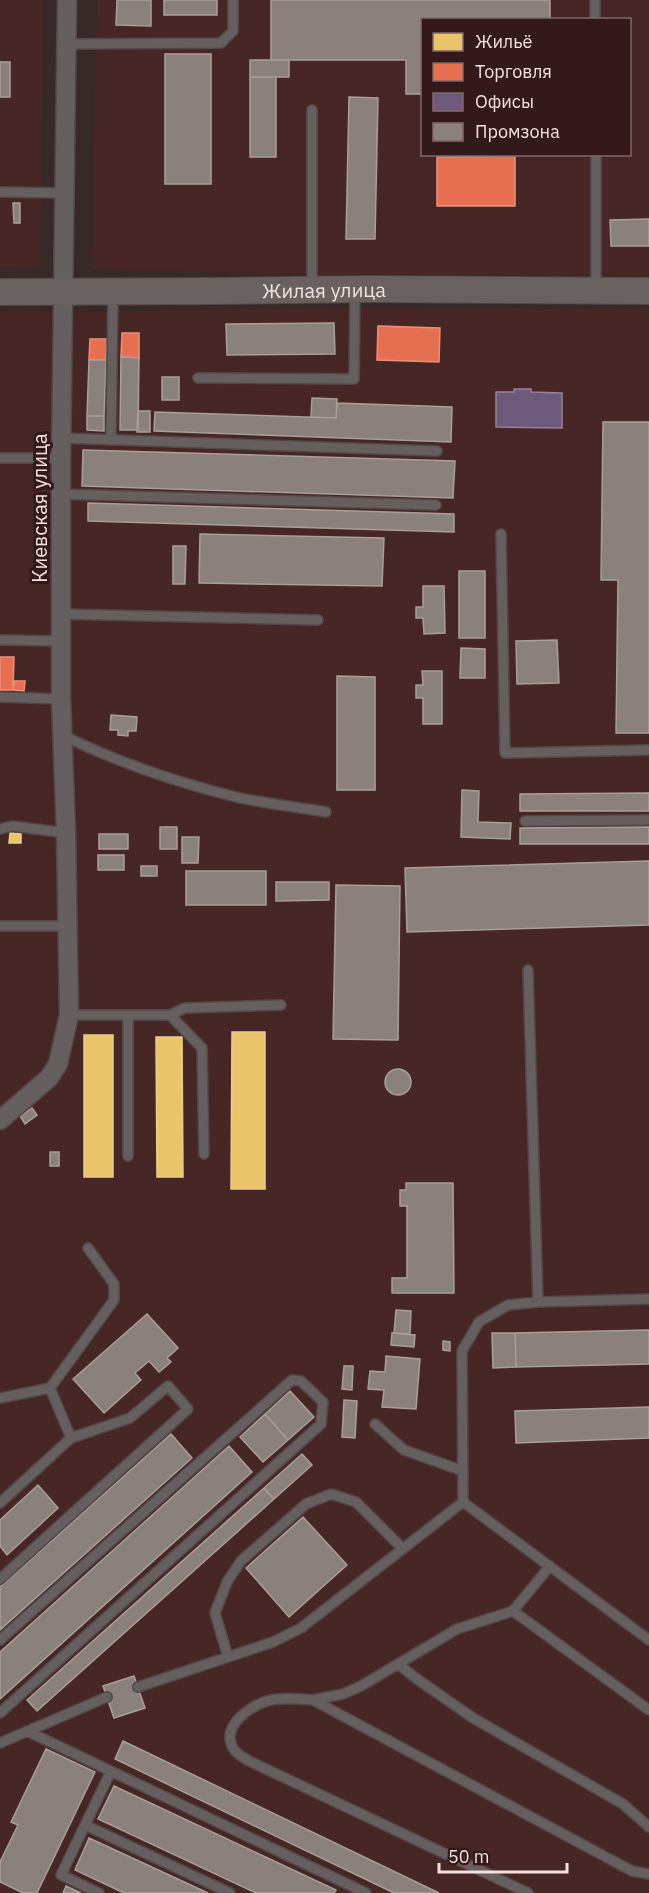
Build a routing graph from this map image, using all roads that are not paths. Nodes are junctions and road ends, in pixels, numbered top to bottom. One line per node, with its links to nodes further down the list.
1 (68, 0): 5 (street, Киевская улица)
2 (234, 0): 5 (lane)
3 (596, 0): 4 (lane)
4 (596, 18)
5 (67, 44): 9 (street, Киевская улица)
6 (312, 110): 11 (lane)
7 (596, 156): 12 (lane)
8 (0, 192): 9 (lane)
9 (65, 193): 15 (street, Киевская улица)
10 (355, 289): 11 (main road, Жилая улица); 12 (main road, Жилая улица); 17 (lane)
11 (312, 290): 16 (main road, Жилая улица)
12 (596, 290): 13 (main road, Жилая улица)
13 (649, 291)
14 (0, 292): 15 (main road, Жилая улица)
15 (63, 292): 16 (main road, Жилая улица); 18 (street, Киевская улица)
16 (113, 292): 19 (lane)
17 (198, 378)
18 (61, 438): 19 (lane); 22 (street, Киевская улица)
19 (111, 440): 20 (lane)
20 (437, 451)
21 (0, 458): 22 (lane)
22 (61, 458): 23 (street, Киевская улица)
23 (61, 494): 24 (lane); 26 (street, Киевская улица)
24 (435, 505)
25 (501, 534): 33 (lane)
26 (61, 614): 27 (lane); 29 (street, Киевская улица)
27 (318, 620)
28 (0, 640): 29 (lane)
29 (61, 641): 31 (street, Киевская улица)
30 (0, 698): 31 (lane)
31 (61, 699): 32 (street, Киевская улица)
32 (62, 735): 34 (lane); 38 (street, Киевская улица)
33 (649, 750)
34 (326, 812)
35 (525, 820): 36 (lane)
36 (649, 820)
37 (0, 829): 38 (lane)
38 (66, 833): 40 (street, Киевская улица)
39 (0, 926): 40 (lane)
40 (66, 926): 43 (street, Киевская улица)
41 (528, 970): 51 (lane)
42 (281, 1005): 45 (lane)
43 (69, 1015): 44 (lane); 46 (street, Киевская улица)
44 (128, 1015): 45 (lane); 48 (lane)
45 (170, 1015): 47 (lane)
46 (0, 1120)
47 (204, 1154)
48 (128, 1156)
49 (88, 1248): 52 (lane)
50 (649, 1299): 51 (lane)
51 (538, 1302): 56 (lane)
52 (50, 1388): 53 (lane); 55 (lane)
53 (0, 1398)
54 (375, 1424): 56 (lane)
55 (71, 1438): 58 (lane); 61 (lane)
56 (463, 1471): 57 (lane)
57 (463, 1502): 59 (lane); 60 (lane)
58 (0, 1503)
59 (403, 1549): 65 (lane); 65 (lane)
60 (550, 1566): 62 (lane); 64 (lane)
61 (0, 1579)
62 (513, 1611): 66 (lane); 70 (lane)
63 (0, 1640): 71 (lane)
64 (649, 1640)
65 (228, 1657): 67 (lane)
66 (398, 1664): 69 (lane); 76 (lane)
67 (138, 1687)
68 (107, 1697): 72 (lane)
69 (313, 1700): 77 (lane); 82 (lane)
70 (649, 1710)
71 (0, 1713)
72 (27, 1731): 73 (lane); 74 (lane)
73 (0, 1743)
74 (111, 1771): 75 (lane); 78 (lane)
75 (85, 1825): 79 (lane); 80 (lane)
76 (649, 1827)
77 (649, 1874)
78 (346, 1889): 81 (lane)
79 (99, 1893)
80 (230, 1893)
81 (366, 1893)
82 (528, 1893)

